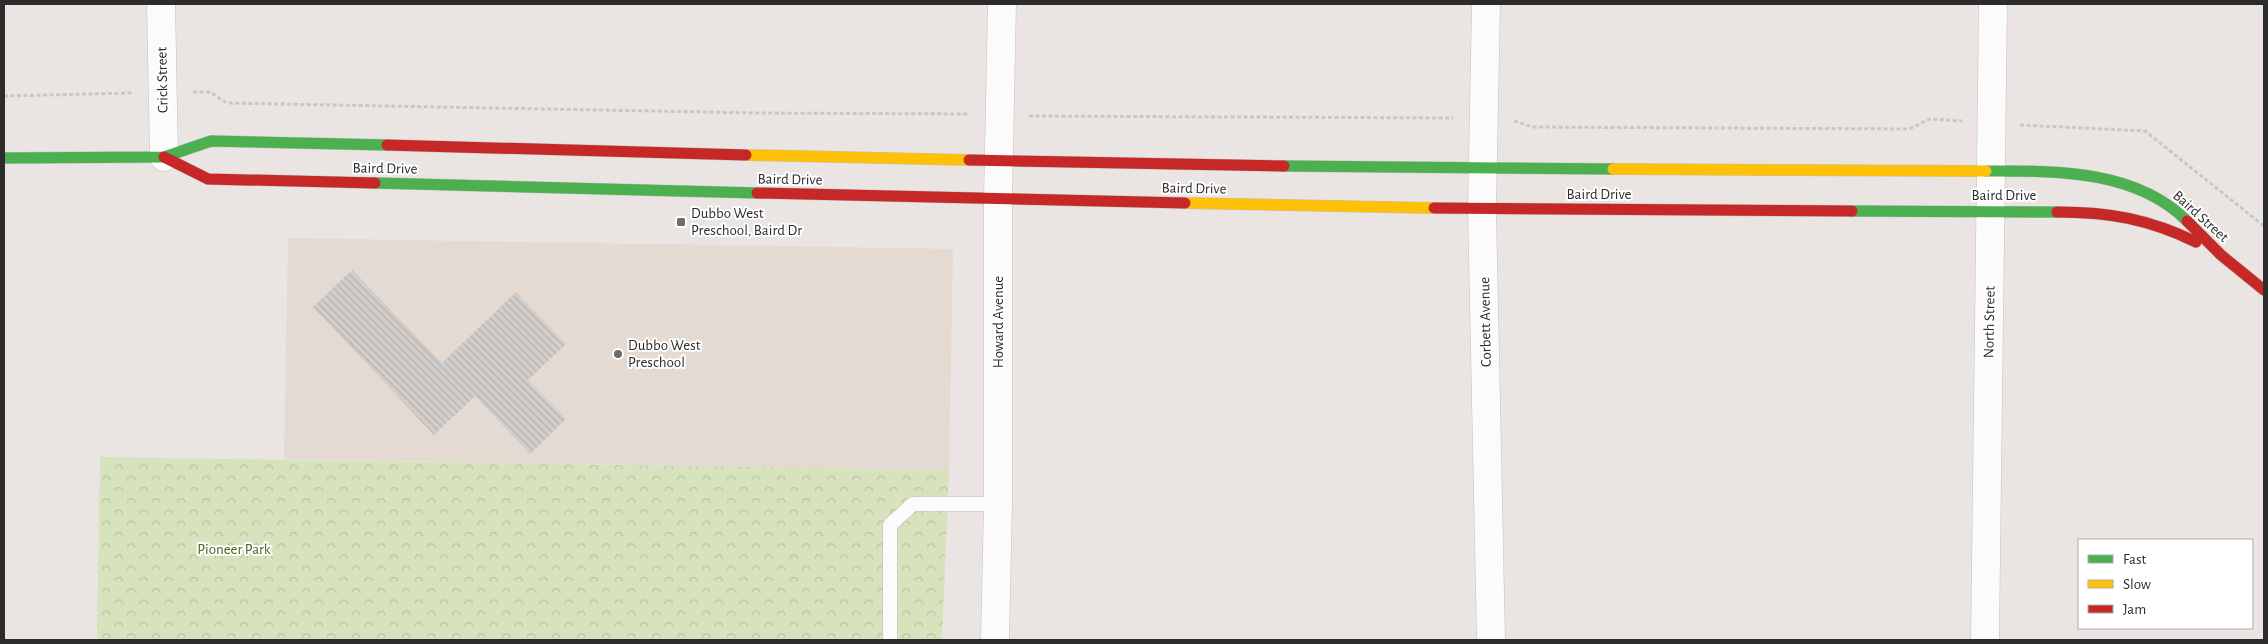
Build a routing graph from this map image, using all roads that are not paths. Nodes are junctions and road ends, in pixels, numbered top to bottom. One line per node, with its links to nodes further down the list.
1 (161, 4): 5 (street, Crick Street)
2 (1002, 4): 7 (street, Howard Avenue)
3 (1486, 4): 8 (street, Corbett Avenue)
4 (1993, 4): 9 (street, North Street)
5 (164, 157): 6 (street, Baird Drive); 7 (street, Baird Drive); 10 (street, Baird Drive)
6 (4, 158)
7 (998, 161): 8 (street, Baird Drive); 10 (street, Howard Avenue)
8 (1482, 169): 9 (street, Baird Drive); 11 (street, Corbett Avenue)
9 (1990, 170): 12 (street, North Street); 13 (street, Baird Street)
10 (998, 199): 11 (street, Baird Drive); 15 (street, Howard Avenue)
11 (1482, 209): 12 (street, Baird Drive); 18 (street, Corbett Avenue)
12 (1990, 210): 13 (street, Baird Drive); 19 (street, North Street)
13 (2221, 255): 14 (street, Baird Street)
14 (2264, 290)
15 (998, 504): 16 (lane); 17 (street, Howard Avenue)
16 (890, 640)
17 (995, 640)
18 (1491, 640)
19 (1985, 640)

